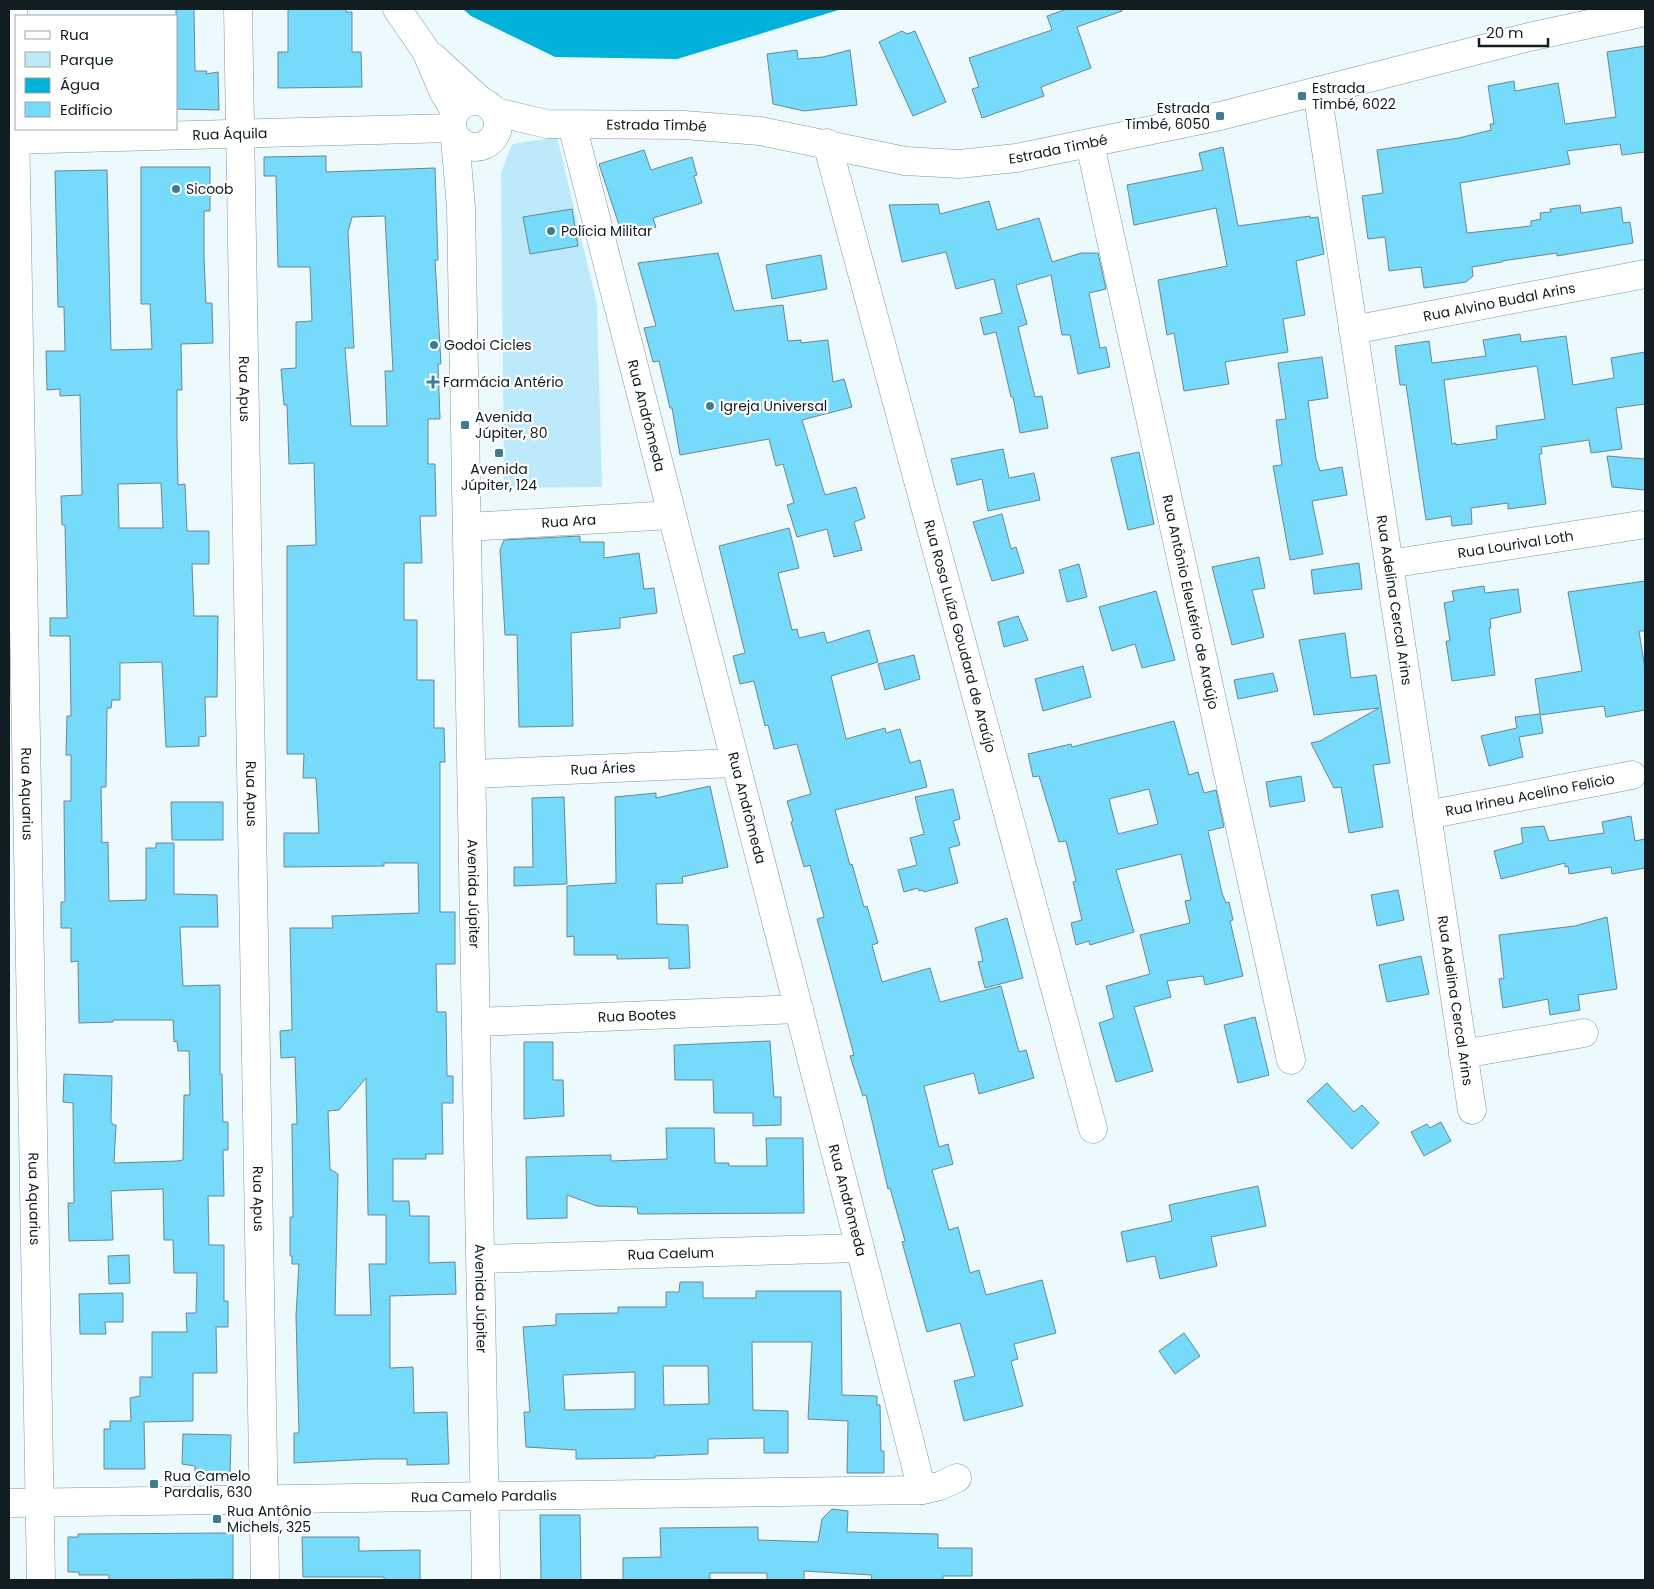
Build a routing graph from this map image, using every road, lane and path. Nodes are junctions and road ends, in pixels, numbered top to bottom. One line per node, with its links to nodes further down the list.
1 (13, 9): 11 (street, Rua Aquarius)
2 (238, 9): 10 (street, Rua Apus)
3 (397, 9): 5 (street)
4 (1645, 12): 6 (street, Estrada Timbé)
5 (426, 51): 7 (street); 9 (street)
6 (1316, 91): 13 (street, Estrada Timbé); 16 (street, Rua Adelina Cercal Arins)
7 (491, 122): 8 (street, Estrada Timbé); 9 (street); 9 (street); 14 (street, Avenida Júpiter)
8 (560, 125): 12 (street, Estrada Timbé); 17 (street, Rua Andrômeda)
9 (454, 126): 10 (street, Rua Áquila); 14 (street, Avenida Júpiter)
10 (240, 134): 11 (street, Rua Áquila); 37 (street, Rua Apus)
11 (12, 140): 38 (street, Rua Aquarius)
12 (827, 144): 13 (street, Estrada Timbé); 31 (street, Rua Rosa Luíza Goudard de Araújo)
13 (1090, 144): 29 (street, Rua Antônio Eleutério de Araújo)
14 (461, 208): 19 (street, Avenida Júpiter)
15 (1645, 274): 16 (street, Rua Alvino Budal Arins)
16 (1353, 330): 20 (street, Rua Adelina Cercal Arins)
17 (672, 515): 19 (street, Rua Ara); 21 (street, Rua Andrômeda)
18 (1640, 525): 20 (street, Rua Lourival Loth)
19 (467, 527): 22 (street, Avenida Júpiter)
20 (1389, 564): 24 (street, Rua Adelina Cercal Arins)
21 (735, 763): 22 (street, Rua Áries); 25 (street, Rua Andrômeda)
22 (472, 774): 26 (street, Avenida Júpiter)
23 (1632, 775): 24 (street, Rua Irineu Acelino Felício)
24 (1427, 815): 28 (street, Rua Adelina Cercal Arins)
25 (799, 1009): 26 (street, Rua Bootes); 32 (street, Rua Andrômeda)
26 (476, 1022): 33 (street, Avenida Júpiter)
27 (1584, 1033): 28 (street)
28 (1464, 1054): 30 (street, Rua Adelina Cercal Arins)
29 (1292, 1060)
30 (1472, 1110)
31 (1093, 1129)
32 (860, 1248): 33 (street, Rua Caelum); 35 (street, Rua Andrômeda)
33 (480, 1259): 36 (street, Avenida Júpiter)
34 (957, 1478): 35 (street, Rua Camelo Pardalis)
35 (922, 1490): 36 (street, Rua Camelo Pardalis)
36 (485, 1496): 37 (street, Rua Camelo Pardalis); 42 (street, Avenida Júpiter)
37 (263, 1499): 38 (street, Rua Camelo Pardalis); 41 (street, Rua Apus)
38 (39, 1502): 39 (street, Rua Camelo Pardalis); 40 (street, Rua Aquarius)
39 (9, 1503)
40 (41, 1580)
41 (265, 1580)
42 (486, 1580)

